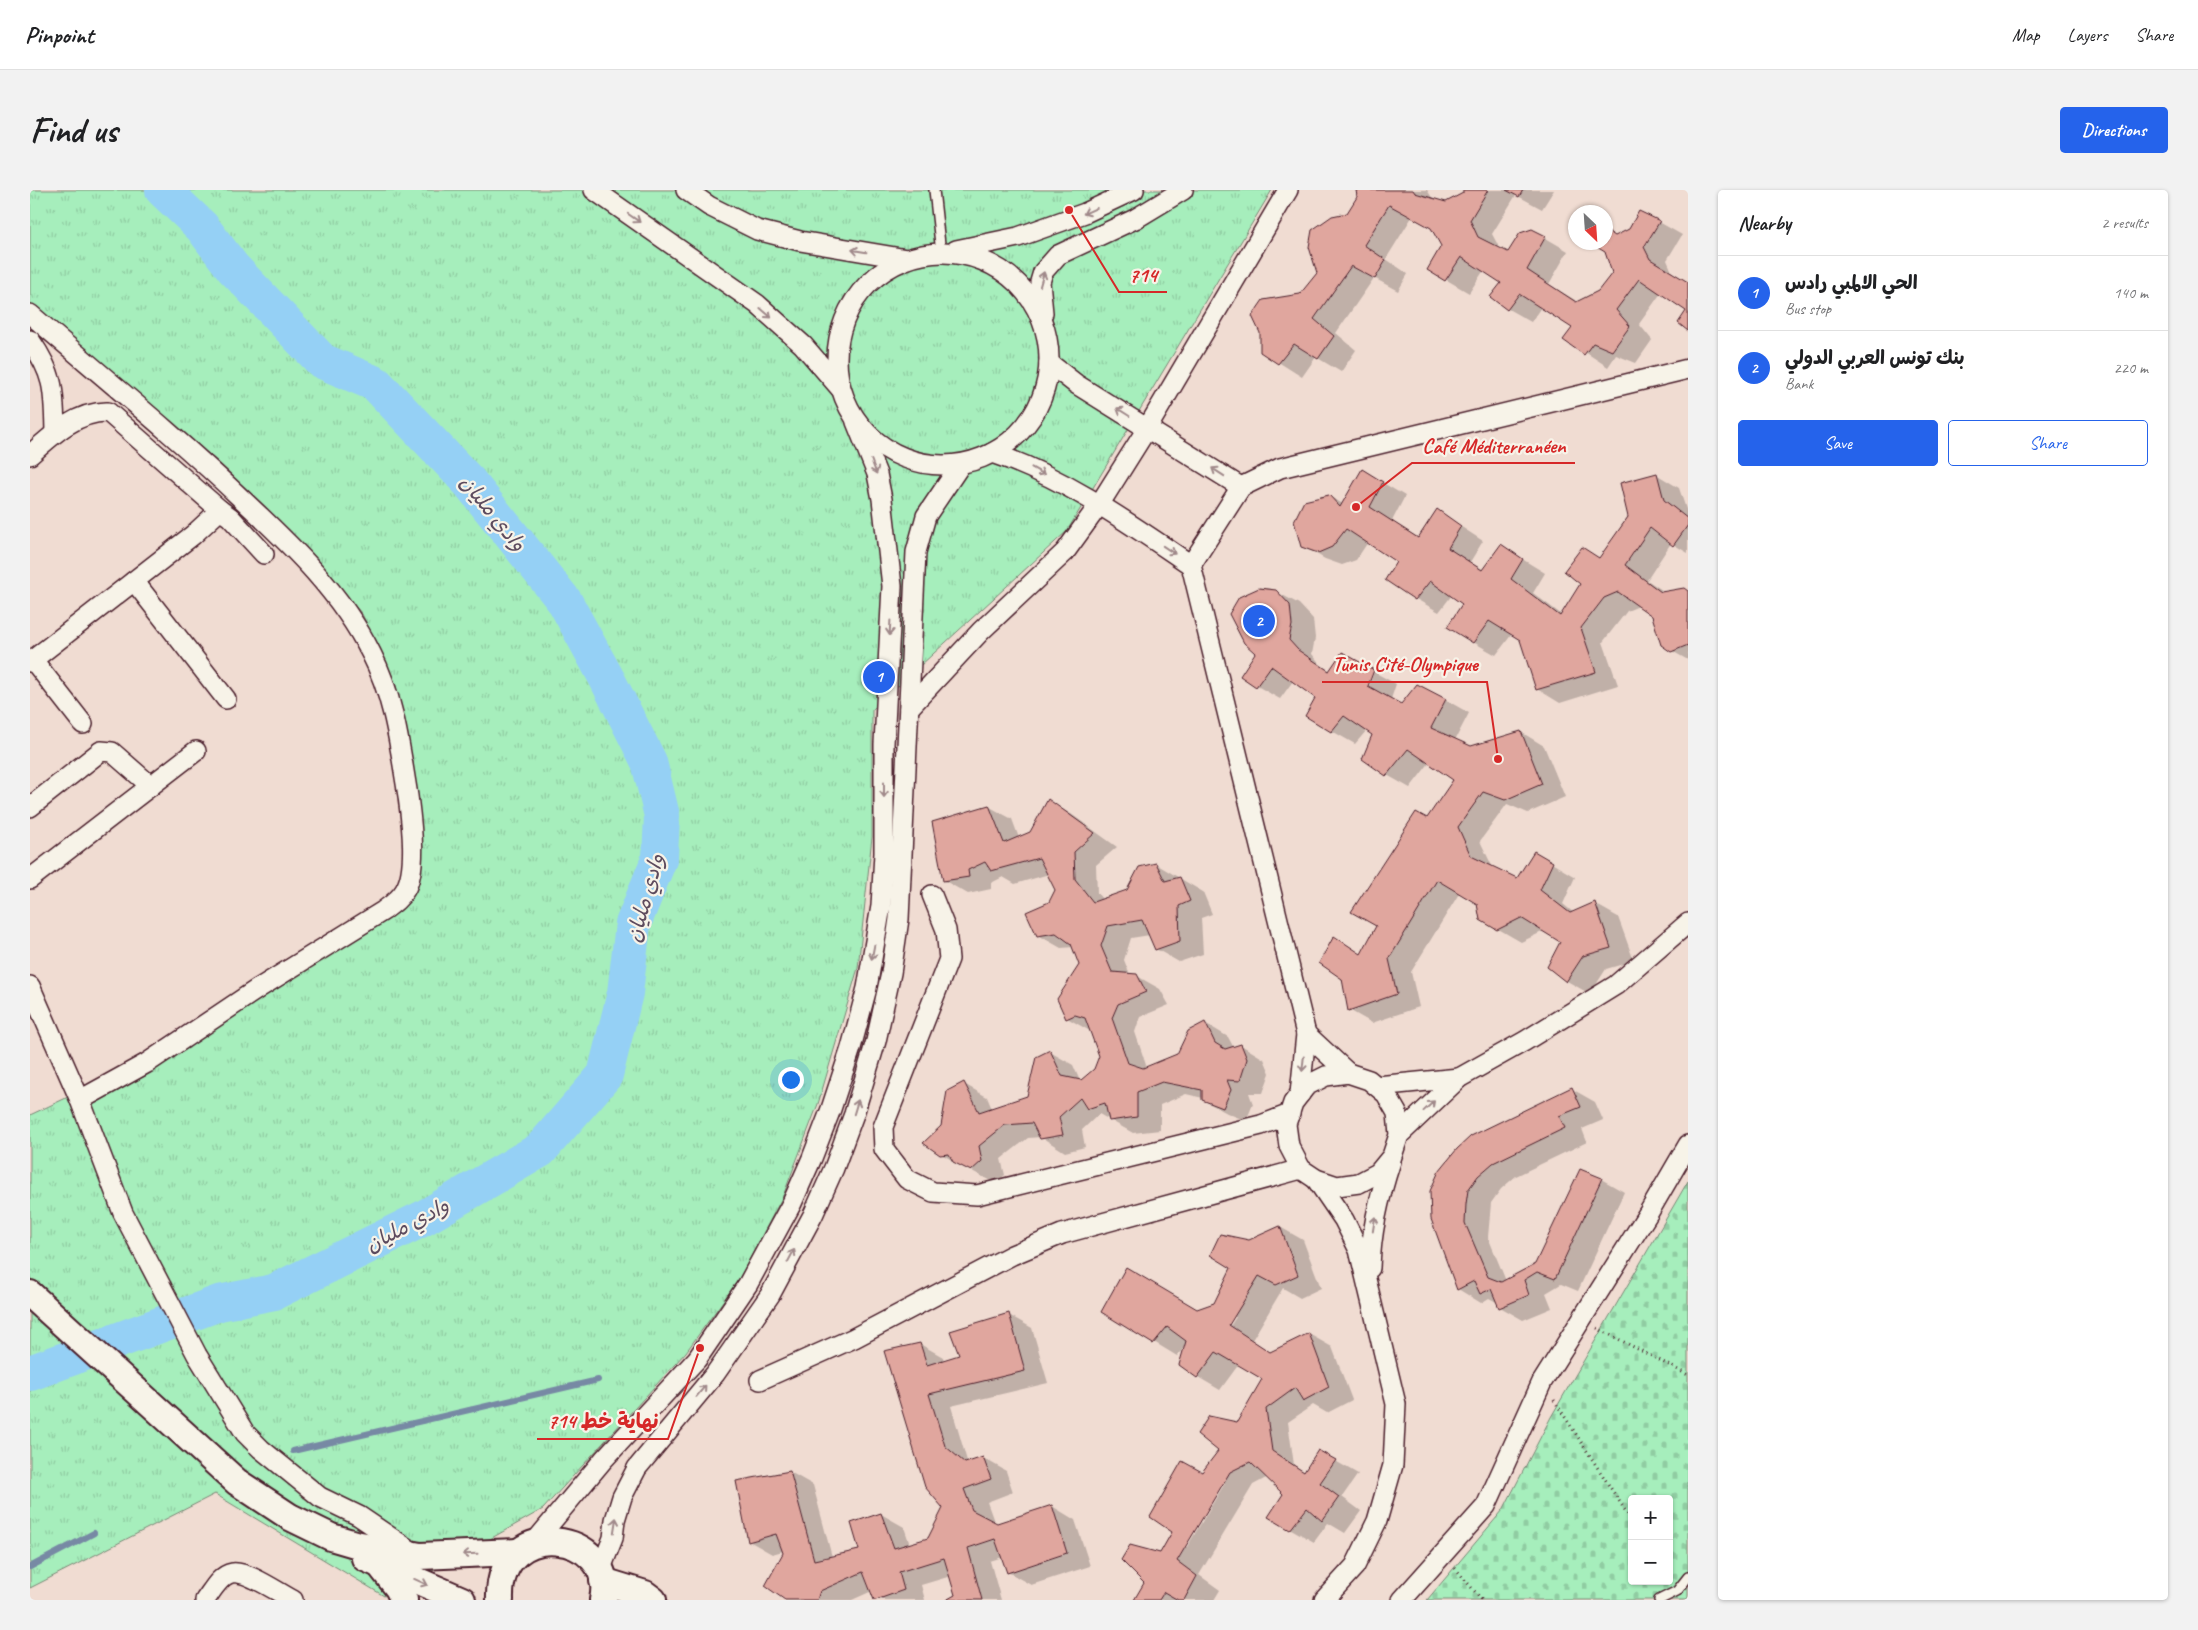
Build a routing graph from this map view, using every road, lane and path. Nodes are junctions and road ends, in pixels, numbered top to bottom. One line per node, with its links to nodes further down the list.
1 (594, 190): 14 (street, one-way to 14)
2 (686, 190): 8 (street, one-way to 2)
3 (934, 190): 7 (lane)
4 (1134, 190): 7 (street, one-way to 7)
5 (1183, 190): 10 (street, one-way to 5)
6 (1288, 190): 16 (street)
7 (942, 253): 8 (street); 10 (street)
8 (907, 259): 14 (street)
9 (30, 314): 43 (street)
10 (1045, 327): 12 (street)
11 (30, 340): 17 (street)
12 (1050, 363): 16 (street, one-way to 12); 18 (street)
13 (1688, 369): 21 (street)
14 (840, 388): 15 (street)
15 (856, 422): 20 (street); 57 (street, one-way to 57)
16 (1148, 427): 21 (street, one-way to 16); 22 (street)
17 (55, 433): 19 (street); 23 (street)
18 (992, 453): 20 (street); 22 (street, one-way to 22)
19 (30, 456)
20 (961, 464): 29 (street)
21 (1241, 487): 25 (street)
22 (1099, 505): 25 (street, one-way to 25); 29 (street)
23 (220, 510): 24 (street); 26 (street)
24 (264, 554)
25 (1191, 566): 38 (street)
26 (134, 581): 27 (street); 28 (street)
27 (32, 661): 30 (street)
28 (226, 699)
29 (909, 708): 62 (street, one-way to 29)
30 (83, 724)
31 (196, 751): 32 (street)
32 (151, 786): 33 (street); 34 (street)
33 (30, 807)
34 (30, 879)
35 (932, 894): 44 (street)
36 (1688, 923): 40 (street)
37 (30, 986): 43 (street)
38 (1306, 1034): 39 (street); 42 (street, one-way to 42)
39 (1348, 1074): 41 (street); 42 (street)
40 (1459, 1078): 41 (street); 45 (street, one-way to 40)
41 (1377, 1086): 45 (street)
42 (1300, 1094): 44 (street)
43 (80, 1100): 59 (street)
44 (1290, 1114): 48 (street)
45 (1399, 1135): 47 (street)
46 (1688, 1145): 51 (street)
47 (1392, 1156): 48 (street); 49 (street, one-way to 47)
48 (1309, 1174): 49 (street); 53 (street)
49 (1369, 1290): 69 (street)
50 (30, 1294): 56 (main road)
51 (1581, 1320): 52 (path); 54 (street)
52 (1688, 1375)
53 (760, 1380)
54 (1542, 1382): 55 (path); 58 (street)
55 (1628, 1515)
56 (331, 1537): 59 (main road); 60 (main road)
57 (526, 1548): 59 (main road, one-way to 59); 62 (main road); 67 (main road)
58 (1443, 1554): 70 (street); 71 (path)
59 (420, 1556)
60 (378, 1562): 65 (main road); 66 (main road, one-way to 66)
61 (1688, 1577): 72 (lane)
62 (602, 1584): 68 (main road)
63 (205, 1600): 64 (street)
64 (293, 1600)
65 (404, 1600)
66 (462, 1600)
67 (500, 1600)
68 (652, 1600)
69 (1324, 1600)
70 (1402, 1600)
71 (1482, 1600)
72 (1659, 1600)

